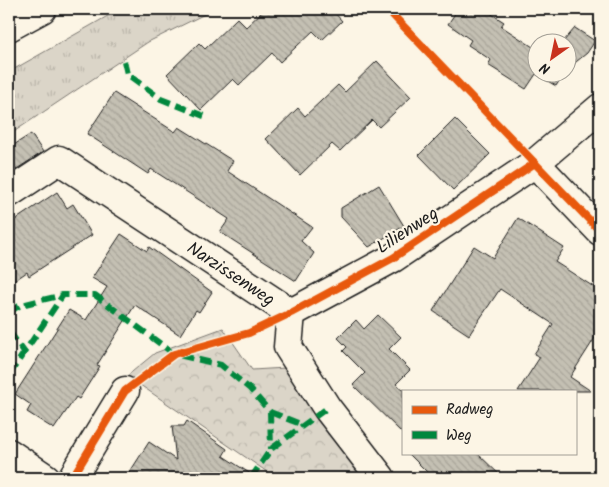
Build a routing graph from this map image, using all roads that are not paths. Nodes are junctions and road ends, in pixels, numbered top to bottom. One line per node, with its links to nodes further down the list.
1 (42, 9): 2 (street)
2 (9, 27)
3 (600, 108): 4 (street, Lilienweg)
4 (535, 163): 6 (street); 7 (street, Lilienweg)
5 (9, 193): 7 (street, Narzissenweg)
6 (600, 232)
7 (291, 313): 12 (street, Narzissenweg)
8 (125, 391): 11 (street)
9 (9, 453): 10 (street)
10 (46, 478)
11 (72, 478)
12 (381, 478)

